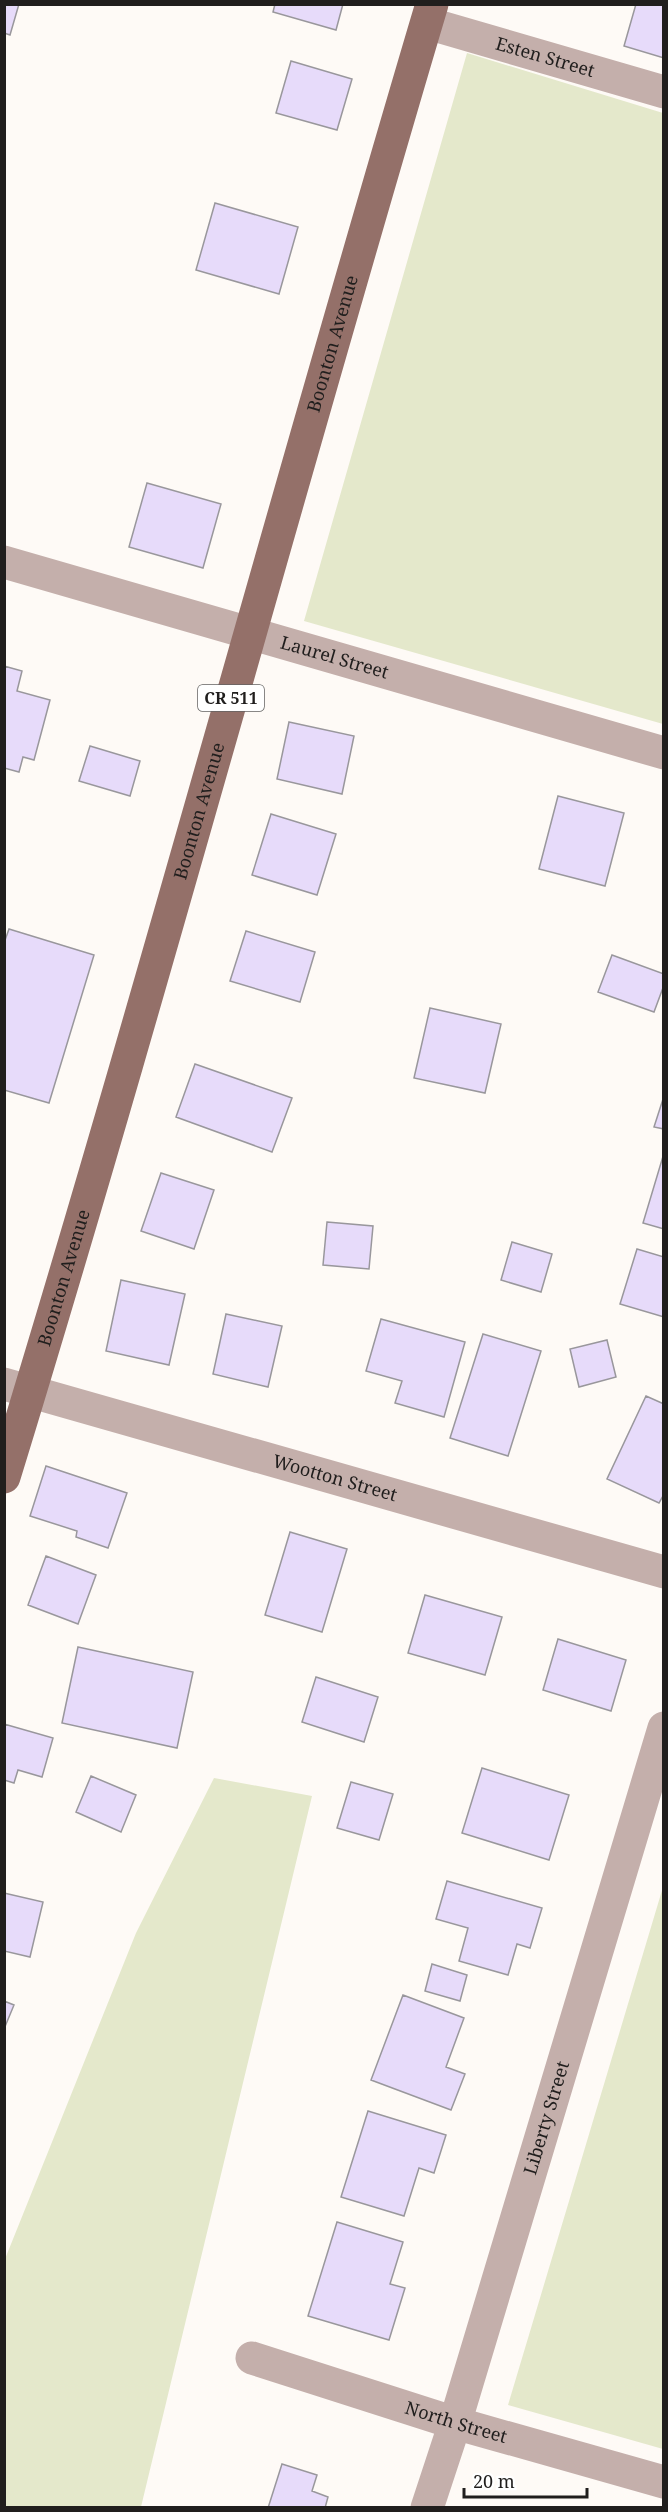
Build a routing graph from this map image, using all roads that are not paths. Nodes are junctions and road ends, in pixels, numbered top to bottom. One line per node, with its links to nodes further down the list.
1 (430, 14): 2 (street, Esten Street); 4 (main road, Boonton Avenue / CR 511)
2 (663, 92)
3 (4, 562): 4 (street, Laurel Street)
4 (249, 632): 5 (street, Laurel Street); 6 (main road, Boonton Avenue / CR 511)
5 (663, 753)
6 (17, 1388): 7 (main road, Boonton Avenue / CR 511); 8 (street, Wootton Street)
7 (4, 1477)
8 (663, 1572)
9 (663, 1728): 11 (street, Liberty Street)
10 (252, 2358): 11 (street, North Street)
11 (455, 2423): 12 (street, North Street); 13 (street, Liberty Street)
12 (663, 2482)
13 (427, 2508)

